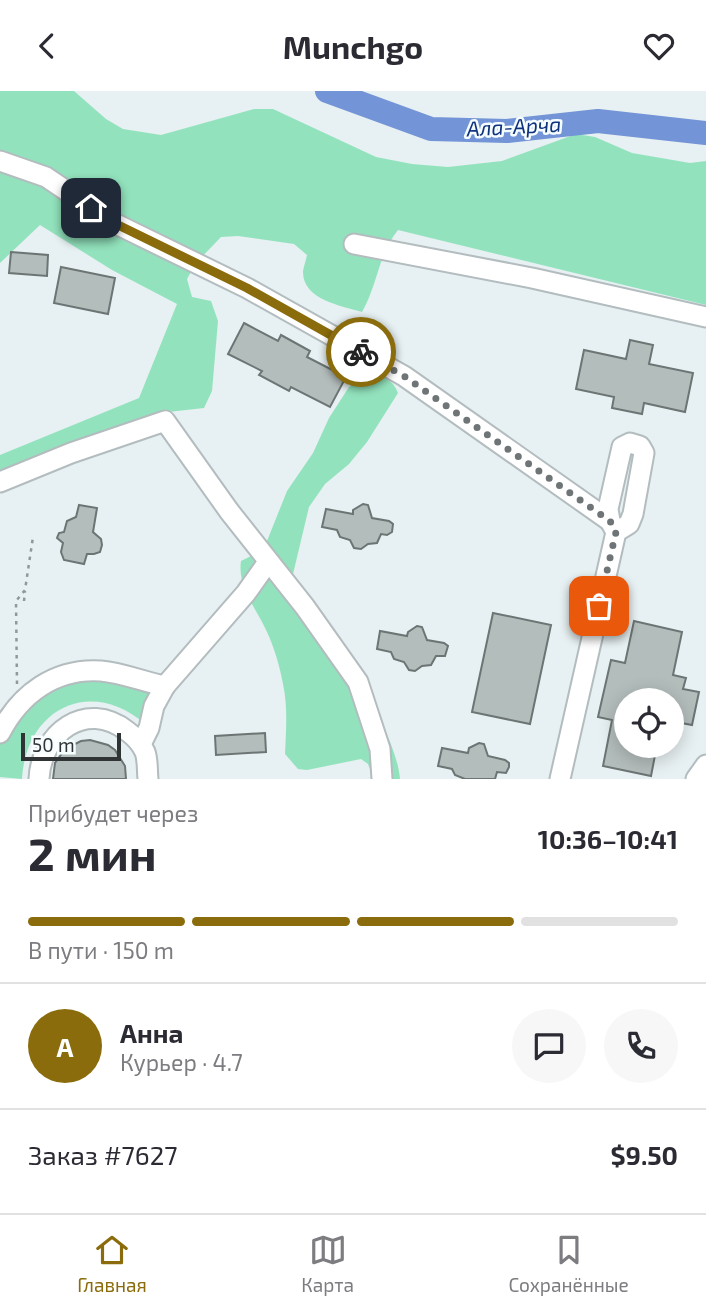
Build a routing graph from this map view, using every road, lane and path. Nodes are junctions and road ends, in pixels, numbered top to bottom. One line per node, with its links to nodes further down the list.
1 (0, 161): 17 (lane)
2 (354, 244): 3 (lane)
3 (706, 317)
4 (0, 482): 6 (lane)
5 (33, 537): 7 (path)
6 (268, 562): 9 (lane); 16 (lane)
7 (24, 590): 8 (path); 10 (path)
8 (24, 601)
9 (165, 686): 10 (lane); 12 (lane)
10 (8, 706): 11 (lane)
11 (0, 733)
12 (141, 744): 14 (lane); 15 (lane)
13 (706, 765): 18 (lane)
14 (39, 779)
15 (148, 779)
16 (382, 779)
17 (560, 779)
18 (696, 779)

